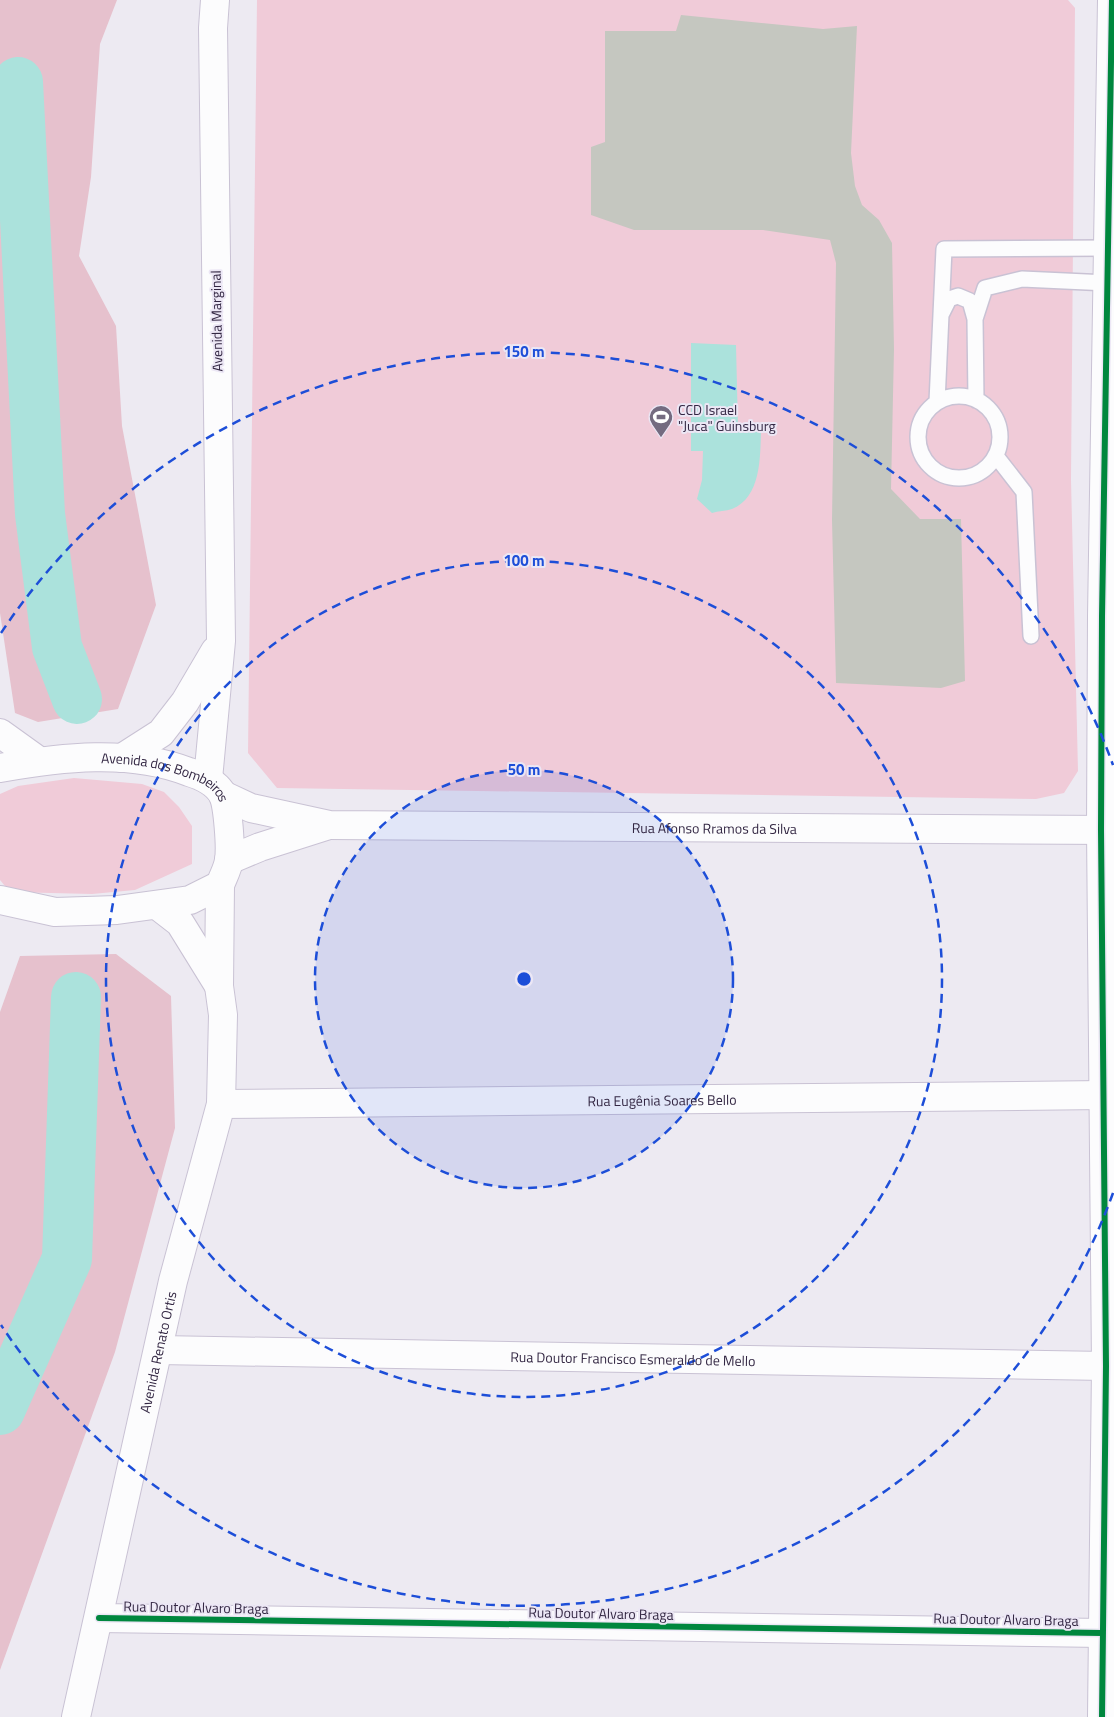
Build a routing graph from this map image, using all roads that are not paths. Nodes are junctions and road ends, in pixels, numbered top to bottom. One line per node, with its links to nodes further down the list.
1 (215, 0): 11 (street, Avenida Marginal)
2 (1112, 0): 3 (street)
3 (1108, 248): 4 (street); 5 (lane)
4 (1108, 282): 6 (lane); 18 (street)
5 (941, 315): 6 (lane); 8 (lane)
6 (975, 319): 7 (lane)
7 (976, 400): 8 (lane); 9 (lane)
8 (936, 402): 9 (lane)
9 (996, 456): 10 (lane)
10 (1032, 636)
11 (221, 641): 13 (street, Avenida Marginal); 16 (street, Avenida Marginal)
12 (0, 733): 14 (street)
13 (122, 758): 14 (street, Avenida dos Bombeiros); 16 (street, Avenida dos Bombeiros)
14 (39, 761): 15 (street, Avenida dos Bombeiros)
15 (0, 768)
16 (216, 787): 17 (street, Rua Afonso Rramos da Silva); 19 (street, Avenida dos Bombeiros)
17 (329, 825): 18 (street, Rua Afonso Rramos da Silva); 19 (street, Rua Afonso Rramos da Silva)
18 (1108, 830): 23 (street)
19 (224, 873): 21 (street); 22 (street, Avenida Renato Ortis)
20 (0, 900): 21 (street)
21 (158, 906): 22 (street, Avenida Renato Ortis)
22 (219, 986): 24 (street, Avenida Renato Ortis)
23 (1104, 1094): 24 (street, Rua Eugênia Soares Bello); 26 (street)
24 (221, 1104): 25 (street, Avenida Renato Ortis)
25 (159, 1350): 26 (street, Rua Doutor Francisco Esmeraldo de Mello); 27 (street, Avenida Renato Ortis)
26 (1106, 1366): 28 (street)
27 (99, 1618): 28 (street, Rua Doutor Alvaro Braga); 29 (street, Avenida Renato Ortis)
28 (1102, 1633): 30 (street)
29 (76, 1717)
30 (1102, 1717)

